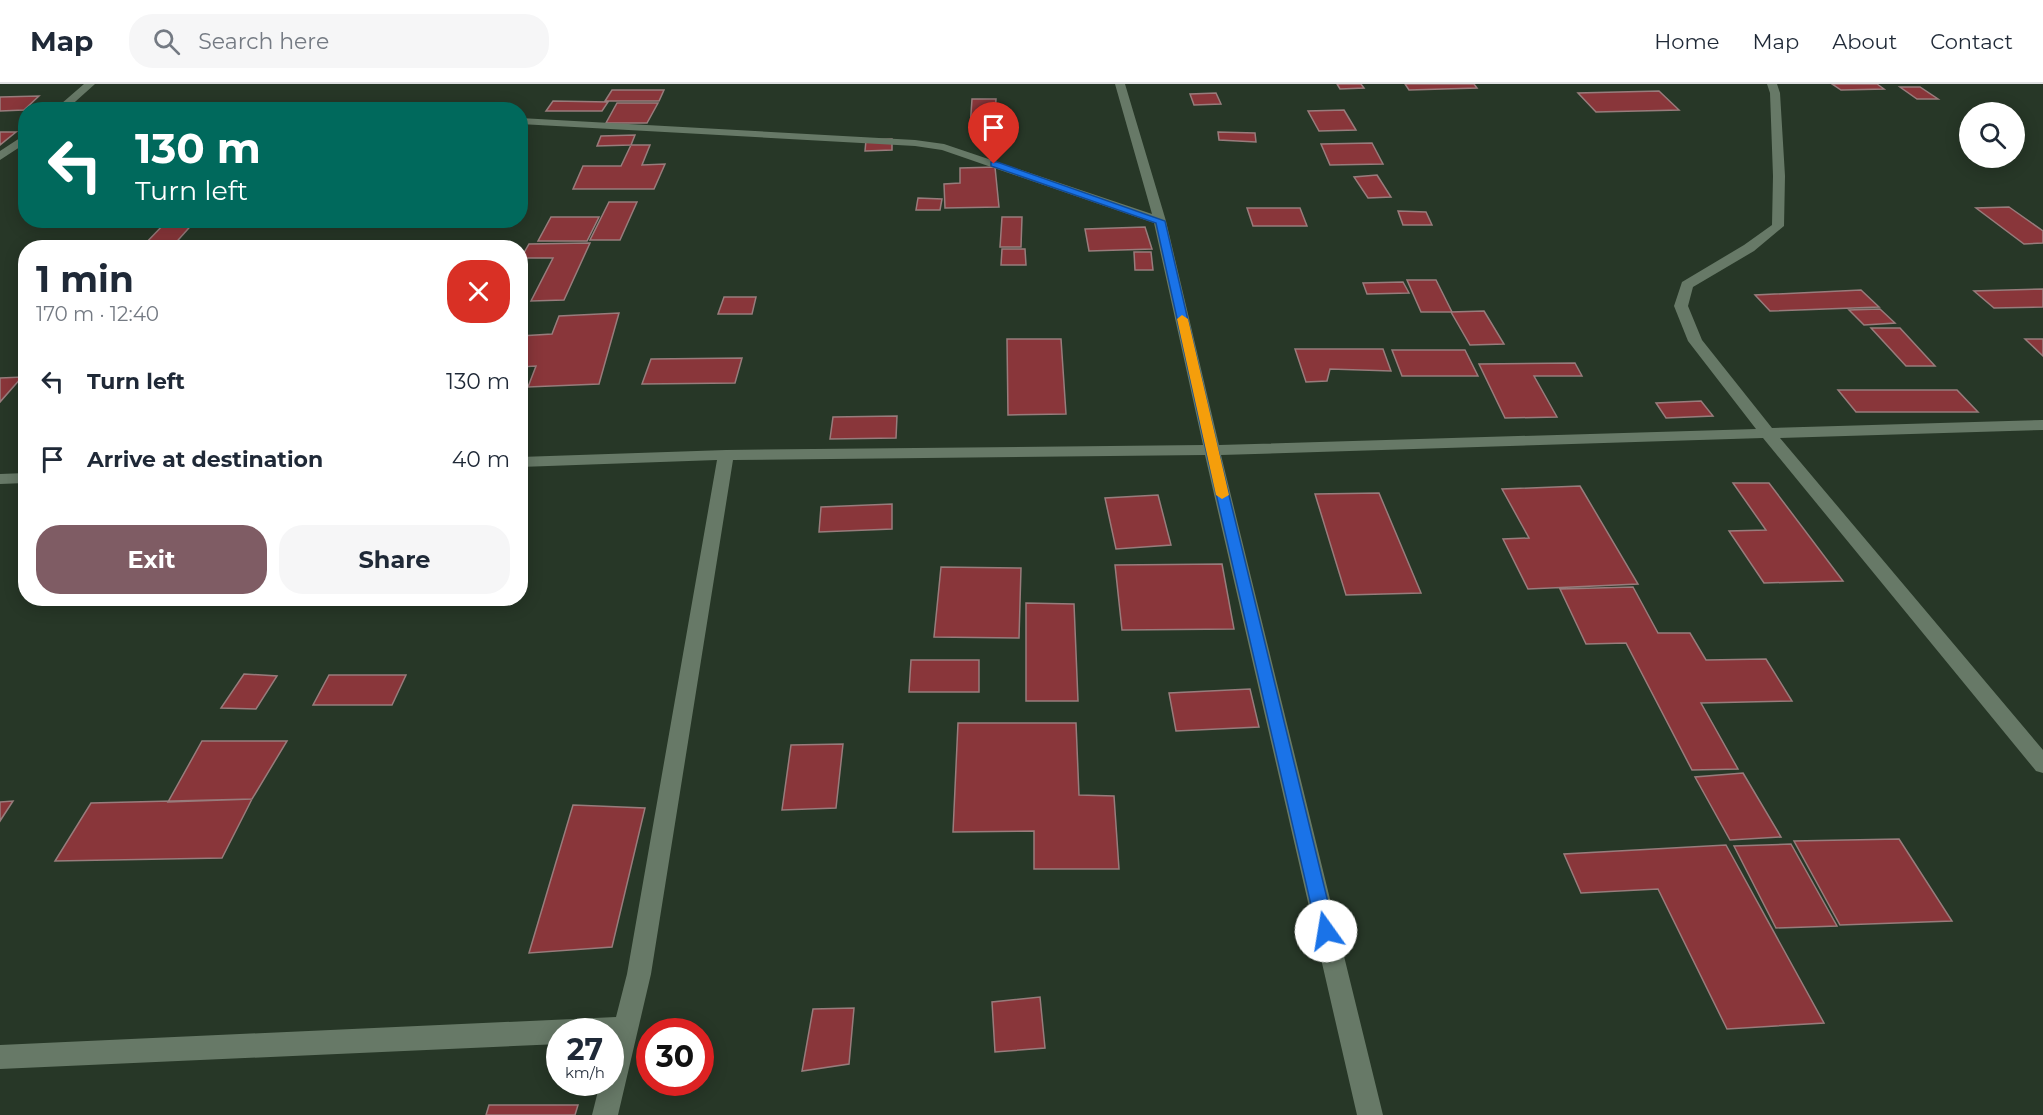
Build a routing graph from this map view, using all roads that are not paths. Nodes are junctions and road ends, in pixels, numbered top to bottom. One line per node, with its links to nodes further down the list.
1 (90, 84): 4 (street)
2 (1120, 84): 8 (street)
3 (1772, 84): 10 (street)
4 (69, 102)
5 (528, 121): 8 (street)
6 (18, 143): 7 (street)
7 (0, 157)
8 (1160, 221): 11 (street)
9 (2043, 425): 10 (street)
10 (1768, 434): 11 (street); 16 (street)
11 (1212, 450): 12 (street); 21 (street)
12 (726, 455): 13 (street); 17 (street)
13 (528, 462)
14 (18, 478): 15 (street)
15 (0, 479)
16 (2043, 765)
17 (625, 1029): 20 (street)
18 (546, 1033): 19 (street)
19 (0, 1057)
20 (605, 1115)
21 (1370, 1115)

